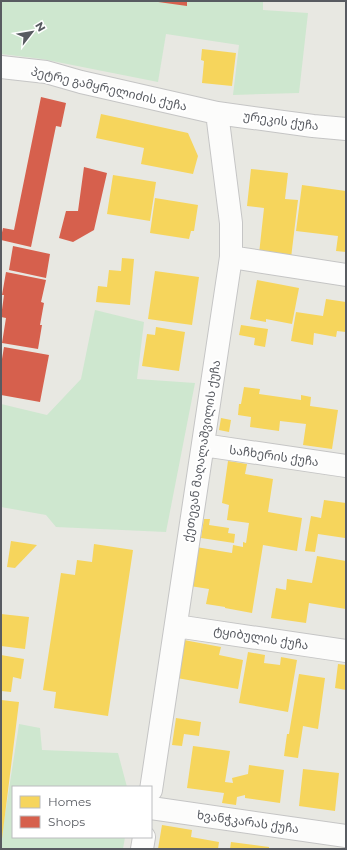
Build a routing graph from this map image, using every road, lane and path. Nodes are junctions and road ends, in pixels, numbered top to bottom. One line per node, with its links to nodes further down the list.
1 (1, 67): 2 (street, პეტრე გამყრელიძის ქუჩა)
2 (217, 113): 3 (street, ურეკის ქუჩა); 4 (street, ქეთევან მაღალაშვილის ქუჩა)
3 (346, 129)
4 (231, 257): 5 (street); 6 (street, ქეთევან მაღალაშვილის ქუჩა)
5 (346, 275)
6 (203, 445): 7 (street, საჩხერის ქუჩა); 8 (street, ქეთევან მაღალაშვილის ქუჩა)
7 (346, 466)
8 (176, 626): 9 (street, ტყიბულის ქუჩა); 10 (street, ქეთევან მაღალაშვილის ქუჩა)
9 (346, 651)
10 (152, 786)
11 (152, 808): 12 (street, ხვანჭკარას ქუჩა)
12 (346, 836)
13 (144, 838): 14 (street)
14 (142, 849)

